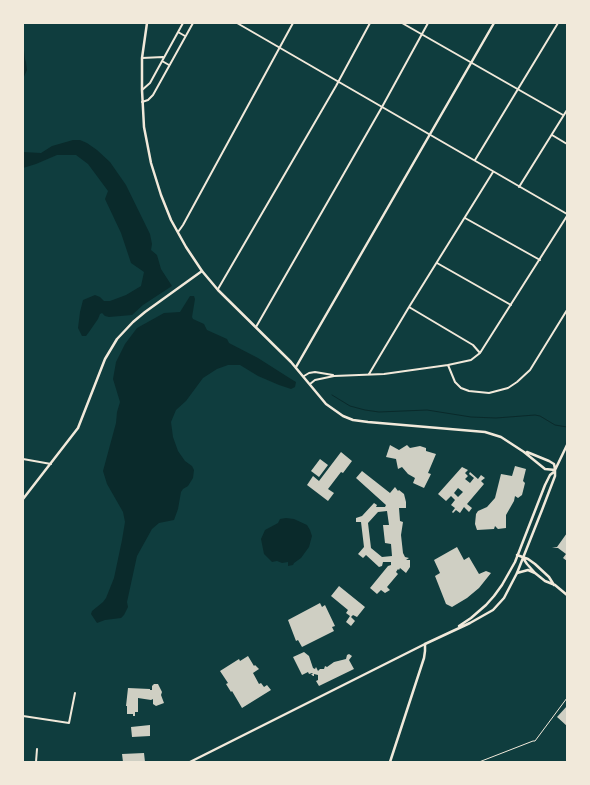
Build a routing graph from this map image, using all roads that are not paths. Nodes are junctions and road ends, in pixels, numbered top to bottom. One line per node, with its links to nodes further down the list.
1 (147, 23): 16 (main road)
2 (183, 23): 11 (street)
3 (193, 23): 13 (street)
4 (237, 23): 14 (street)
5 (293, 23): 14 (street)
6 (370, 23): 20 (street)
7 (402, 23): 12 (street)
8 (428, 23): 12 (street)
9 (494, 23): 18 (main road)
10 (558, 23): 21 (street)
11 (178, 32): 13 (street); 15 (street)
12 (422, 35): 18 (street); 24 (street)
13 (185, 36): 19 (street)
14 (280, 48): 20 (street); 35 (street)
15 (163, 57): 16 (street); 17 (street)
16 (142, 58): 22 (main road)
17 (162, 61): 19 (street); 22 (street)
18 (471, 62): 21 (street); 27 (main road)
19 (169, 65): 23 (street)
20 (338, 81): 24 (street); 39 (street)
21 (518, 89): 26 (street); 30 (street)
22 (142, 90): 23 (main road)
23 (142, 102): 35 (main road)
24 (382, 107): 27 (street); 43 (street)
25 (567, 110): 26 (street)
26 (563, 115): 28 (street)
27 (430, 135): 30 (street); 46 (main road)
28 (552, 135): 29 (street); 32 (street)
29 (567, 144)
30 (475, 161): 31 (street)
31 (493, 172): 32 (street); 34 (street)
32 (519, 187): 33 (street)
33 (567, 215): 36 (street)
34 (465, 218): 36 (street); 37 (street)
35 (178, 232): 38 (main road)
36 (540, 260): 40 (street)
37 (437, 263): 40 (street); 41 (street)
38 (202, 272): 39 (main road); 54 (main road)
39 (218, 290): 43 (main road)
40 (511, 305): 44 (street)
41 (409, 307): 44 (street); 47 (street)
42 (567, 310): 45 (street)
43 (256, 327): 46 (main road)
44 (480, 353): 45 (street)
45 (448, 365): 47 (street)
46 (296, 367): 48 (main road)
47 (369, 374): 49 (street)
48 (304, 376): 49 (street); 50 (main road)
49 (334, 376): 50 (street)
50 (310, 384): 52 (main road)
51 (567, 445): 55 (main road)
52 (524, 452): 55 (main road); 55 (main road)
53 (23, 459): 54 (street)
54 (51, 464): 56 (main road)
55 (555, 470): 57 (main road); 58 (main road)
56 (23, 499)
57 (517, 555): 58 (main road); 63 (main road)
58 (524, 558): 59 (main road); 60 (main road); 61 (main road)
59 (516, 573): 60 (main road); 63 (main road)
60 (535, 573): 61 (main road)
61 (555, 585): 62 (main road)
62 (567, 595)
63 (450, 632): 64 (main road)
64 (425, 644): 69 (main road); 70 (main road)
65 (75, 693): 66 (street)
66 (23, 716)
67 (37, 749): 68 (street)
68 (36, 762)
69 (190, 762)
70 (390, 762)

